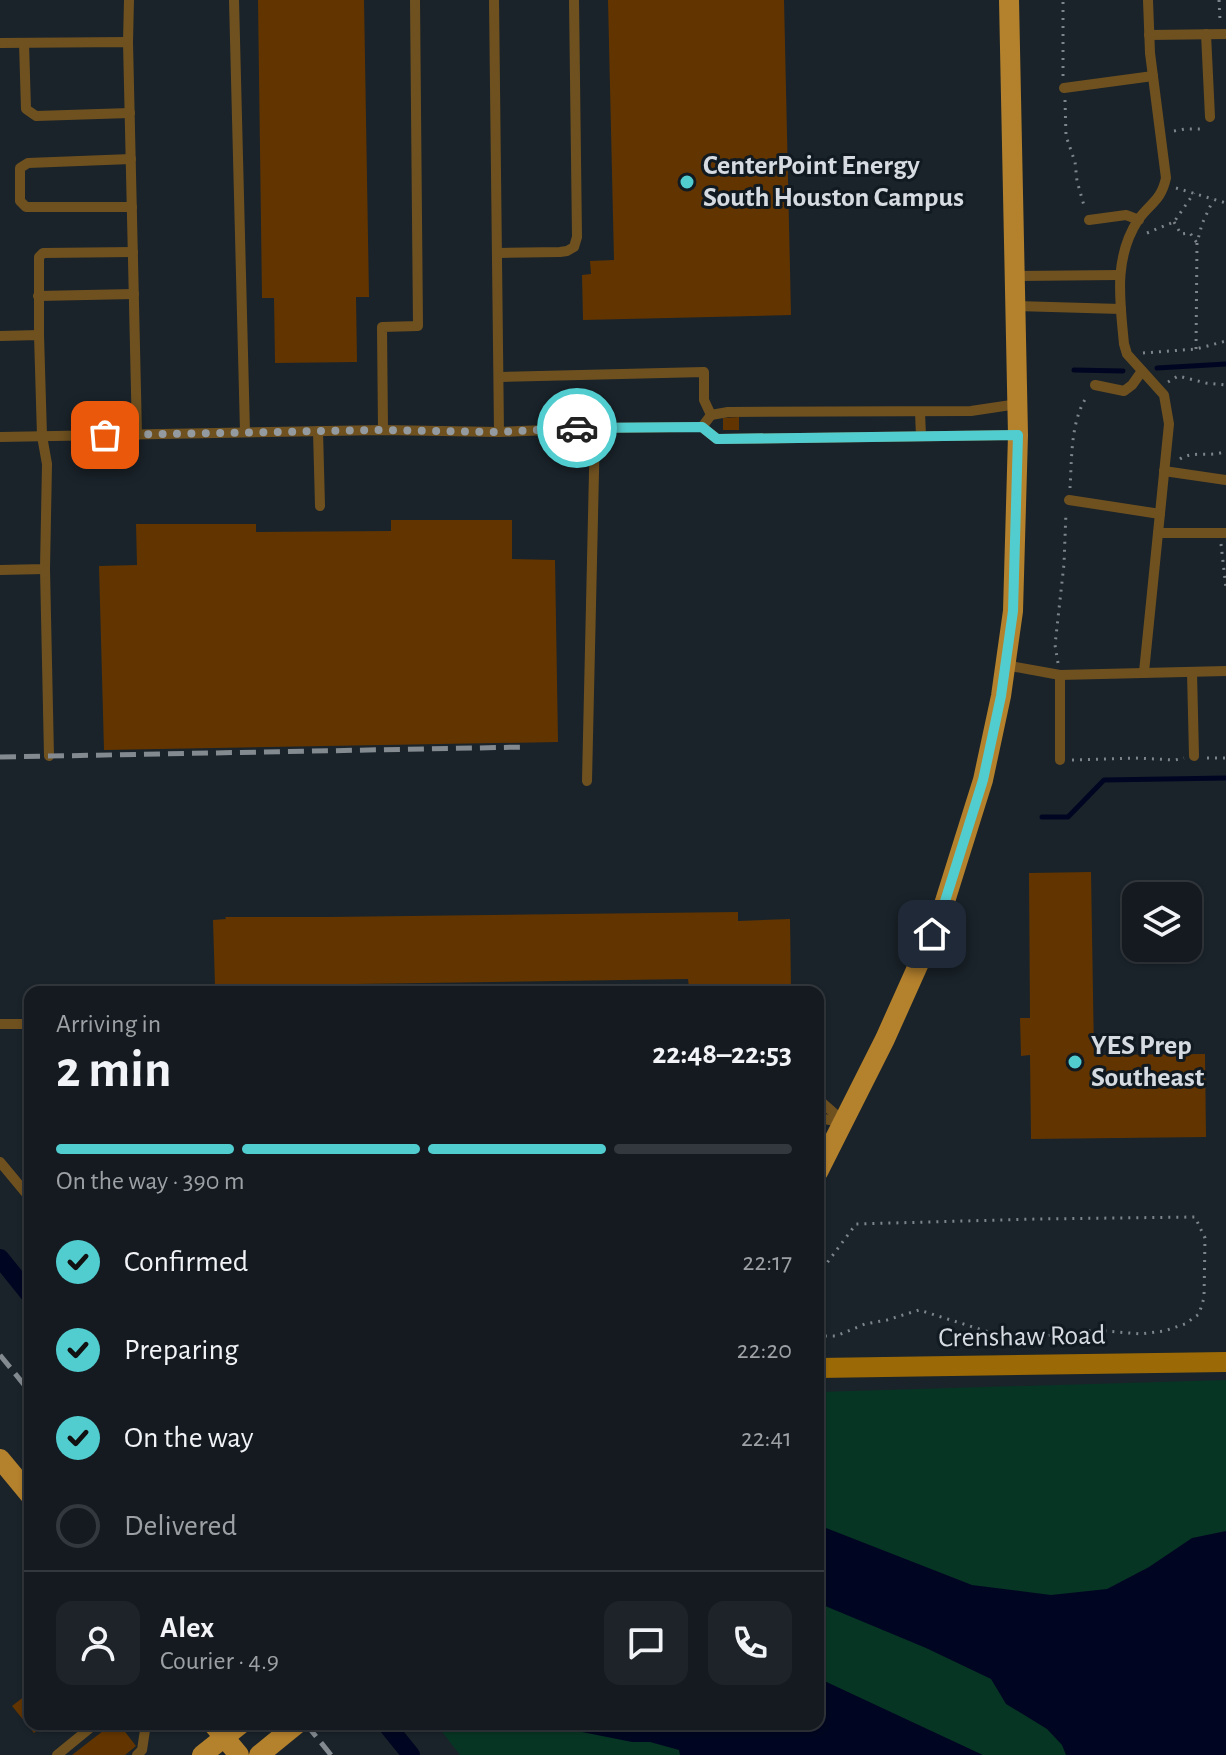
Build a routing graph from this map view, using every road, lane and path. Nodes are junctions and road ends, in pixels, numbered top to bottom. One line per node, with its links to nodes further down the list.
1 (129, 0): 13 (lane)
2 (234, 0): 58 (lane)
3 (415, 0): 56 (lane)
4 (494, 0): 34 (lane)
5 (574, 0): 34 (lane)
6 (1009, 0): 36 (main road)
7 (1063, 0): 17 (path)
8 (1148, 0): 12 (lane)
9 (1219, 0): 11 (path)
10 (1206, 34): 11 (lane); 12 (lane); 19 (lane)
11 (1225, 34)
12 (1149, 35): 16 (lane)
13 (128, 42): 15 (lane); 18 (lane)
14 (0, 43): 15 (lane)
15 (24, 43): 18 (lane)
16 (1153, 76): 17 (lane); 21 (lane)
17 (1064, 88): 28 (path)
18 (130, 113): 22 (lane)
19 (1210, 117)
20 (1210, 129): 21 (path)
21 (1160, 135): 23 (lane)
22 (131, 159): 27 (lane); 27 (lane)
23 (1164, 184): 24 (path); 29 (lane)
24 (1194, 193): 25 (path); 30 (path)
25 (1213, 200): 26 (path); 32 (path)
26 (1226, 203)
27 (132, 207): 33 (lane)
28 (1089, 220): 29 (lane)
29 (1139, 220): 31 (lane)
30 (1174, 222): 31 (path); 32 (path)
31 (1131, 236): 35 (lane)
32 (1197, 243): 44 (path)
33 (133, 252): 37 (lane); 38 (lane)
34 (498, 253): 47 (lane)
35 (1119, 275): 36 (lane); 40 (lane)
36 (1016, 276): 39 (main road)
37 (134, 294): 38 (lane); 60 (lane)
38 (38, 296): 41 (lane)
39 (1016, 306): 40 (lane); 51 (main road)
40 (1121, 309): 45 (lane)
41 (39, 335): 42 (lane); 62 (lane)
42 (0, 336)
43 (1226, 341): 44 (path)
44 (1196, 349): 45 (path)
45 (1127, 354): 46 (lane)
46 (1142, 371): 48 (lane); 50 (lane)
47 (499, 377): 53 (lane); 59 (lane)
48 (1095, 385): 68 (path)
49 (1226, 385): 50 (path)
50 (1158, 389): 66 (lane)
51 (1018, 404): 52 (lane); 61 (main road)
52 (920, 412): 53 (lane); 63 (lane)
53 (711, 415): 54 (lane)
54 (702, 427): 55 (lane); 63 (lane)
55 (595, 428): 59 (lane); 85 (lane)
56 (383, 430): 57 (lane); 59 (lane)
57 (318, 431): 58 (lane); 69 (lane)
58 (245, 432): 60 (lane)
59 (499, 432)
60 (137, 435): 62 (lane)
61 (1018, 435): 63 (lane); 76 (main road)
62 (42, 436): 64 (lane); 73 (lane)
63 (921, 436)
64 (0, 437)
65 (1226, 451): 66 (path)
66 (1164, 471): 67 (lane); 70 (lane)
67 (1226, 480)
68 (1069, 500): 70 (lane); 80 (path)
69 (320, 506)
70 (1160, 514): 71 (lane)
71 (1158, 533): 72 (lane); 78 (lane)
72 (1223, 533): 75 (path)
73 (45, 569): 74 (lane); 81 (lane)
74 (0, 570)
75 (1226, 588)
76 (1005, 665): 80 (lane); 90 (main road)
77 (1226, 671): 79 (lane)
78 (1144, 672): 79 (lane); 80 (lane)
79 (1192, 672): 82 (lane)
80 (1060, 675): 84 (lane)
81 (49, 756)
82 (1194, 756): 83 (path); 84 (path)
83 (1226, 758)
84 (1060, 760)
85 (587, 781)
86 (0, 1024): 87 (lane)
87 (24, 1024)
88 (824, 1104): 90 (lane)
89 (824, 1119): 90 (lane)
90 (844, 1122): 91 (main road)
91 (824, 1160)
92 (0, 1162): 93 (lane)
93 (24, 1191)
94 (824, 1267): 95 (path)
95 (824, 1336)
96 (1226, 1362): 97 (main road, Crenshaw Road)
97 (824, 1368)
98 (0, 1459): 99 (main road)
99 (24, 1488)
100 (88, 1730): 104 (lane)
101 (145, 1730): 105 (lane)
102 (290, 1730): 108 (main road)
103 (218, 1731): 106 (main road); 107 (main road)
104 (57, 1755)
105 (137, 1755)
106 (202, 1755)
107 (239, 1755)
108 (259, 1755)

